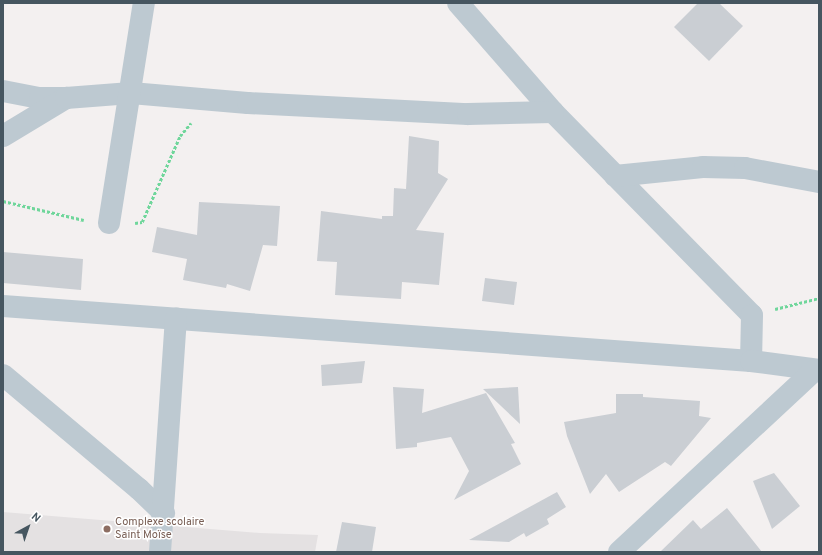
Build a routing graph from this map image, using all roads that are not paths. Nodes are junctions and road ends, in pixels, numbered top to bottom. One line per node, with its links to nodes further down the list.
1 (144, 3): 4 (street)
2 (458, 3): 6 (street)
3 (3, 91): 5 (street)
4 (131, 93): 5 (street); 6 (street); 10 (street)
5 (66, 98): 7 (street)
6 (553, 112): 8 (street)
7 (3, 136)
8 (615, 176): 9 (street); 13 (street)
9 (819, 182)
10 (109, 223)
11 (3, 306): 12 (street)
12 (176, 319): 13 (street); 16 (street)
13 (751, 360): 14 (street)
14 (816, 370): 18 (street)
15 (3, 375): 16 (street)
16 (164, 513): 17 (street)
17 (160, 552)
18 (619, 552)

